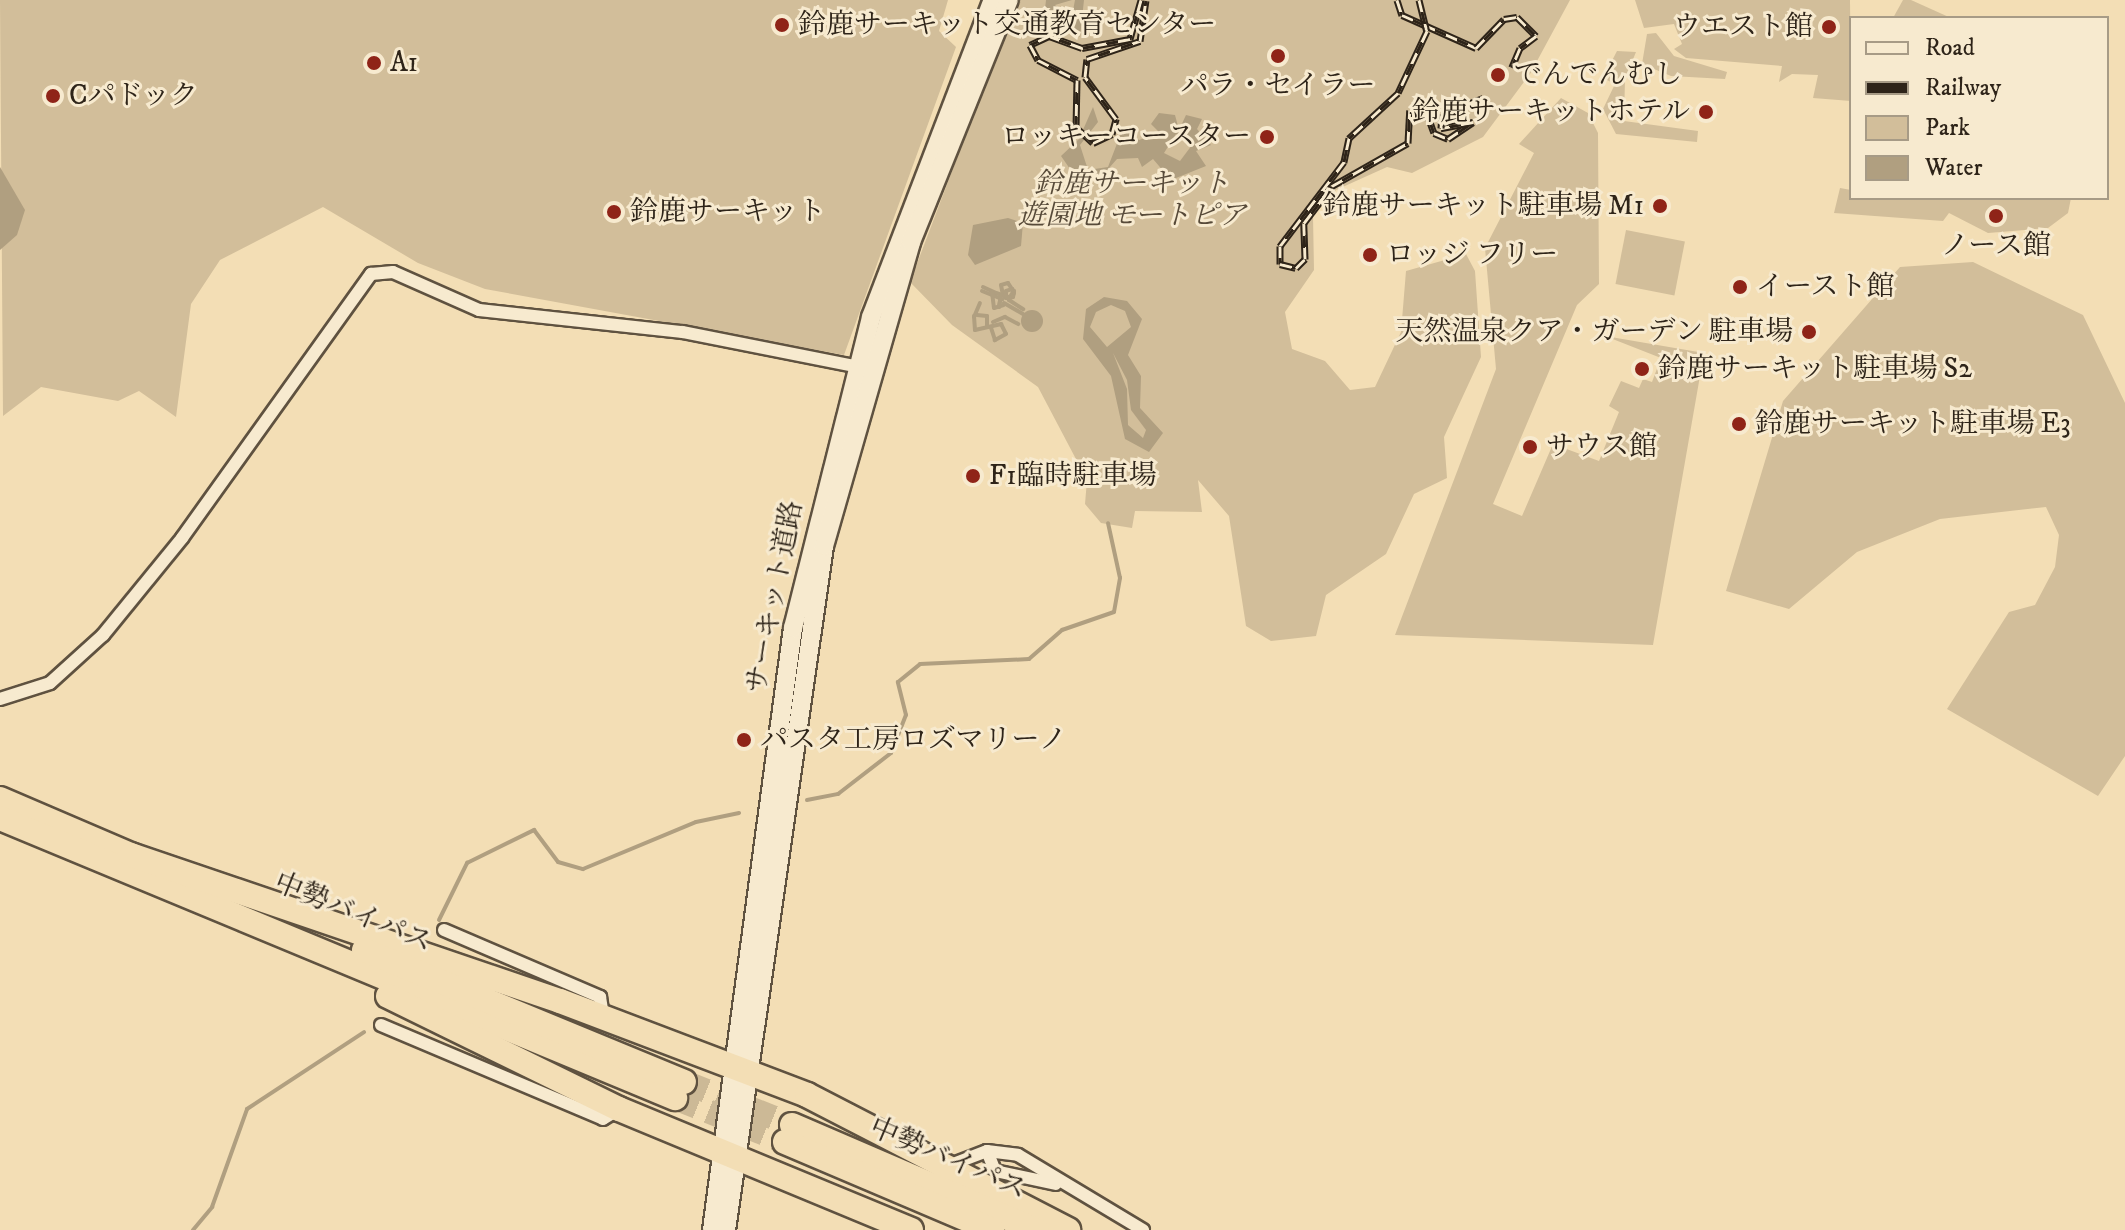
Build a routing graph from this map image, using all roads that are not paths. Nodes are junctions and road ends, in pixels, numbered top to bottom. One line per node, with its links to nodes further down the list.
1 (993, 0): 3 (street, サーキット道路)
2 (1009, 0): 3 (street, サーキット道路)
3 (864, 368): 4 (street); 12 (street, サーキット道路)
4 (0, 699)
5 (0, 799): 7 (highway, 中勢バイパス)
6 (0, 818): 9 (highway, 中勢バイパス)
7 (131, 855): 9 (highway, 中勢バイパス); 10 (highway)
8 (444, 930): 10 (street)
9 (272, 935): 13 (highway)
10 (603, 1016): 12 (highway)
11 (381, 1025): 13 (street)
12 (740, 1071): 15 (street, サーキット道路); 16 (highway)
13 (619, 1109): 15 (highway)
14 (987, 1151): 16 (street); 17 (street); 17 (street)
15 (729, 1154): 18 (highway); 19 (street); 20 (street)
16 (953, 1164): 24 (highway)
17 (1057, 1184): 25 (street)
18 (888, 1225): 21 (highway)
19 (712, 1230)
20 (726, 1230)
21 (911, 1230)
22 (992, 1230): 23 (highway, 中勢バイパス)
23 (1036, 1230)
24 (1068, 1230)
25 (1143, 1230)

